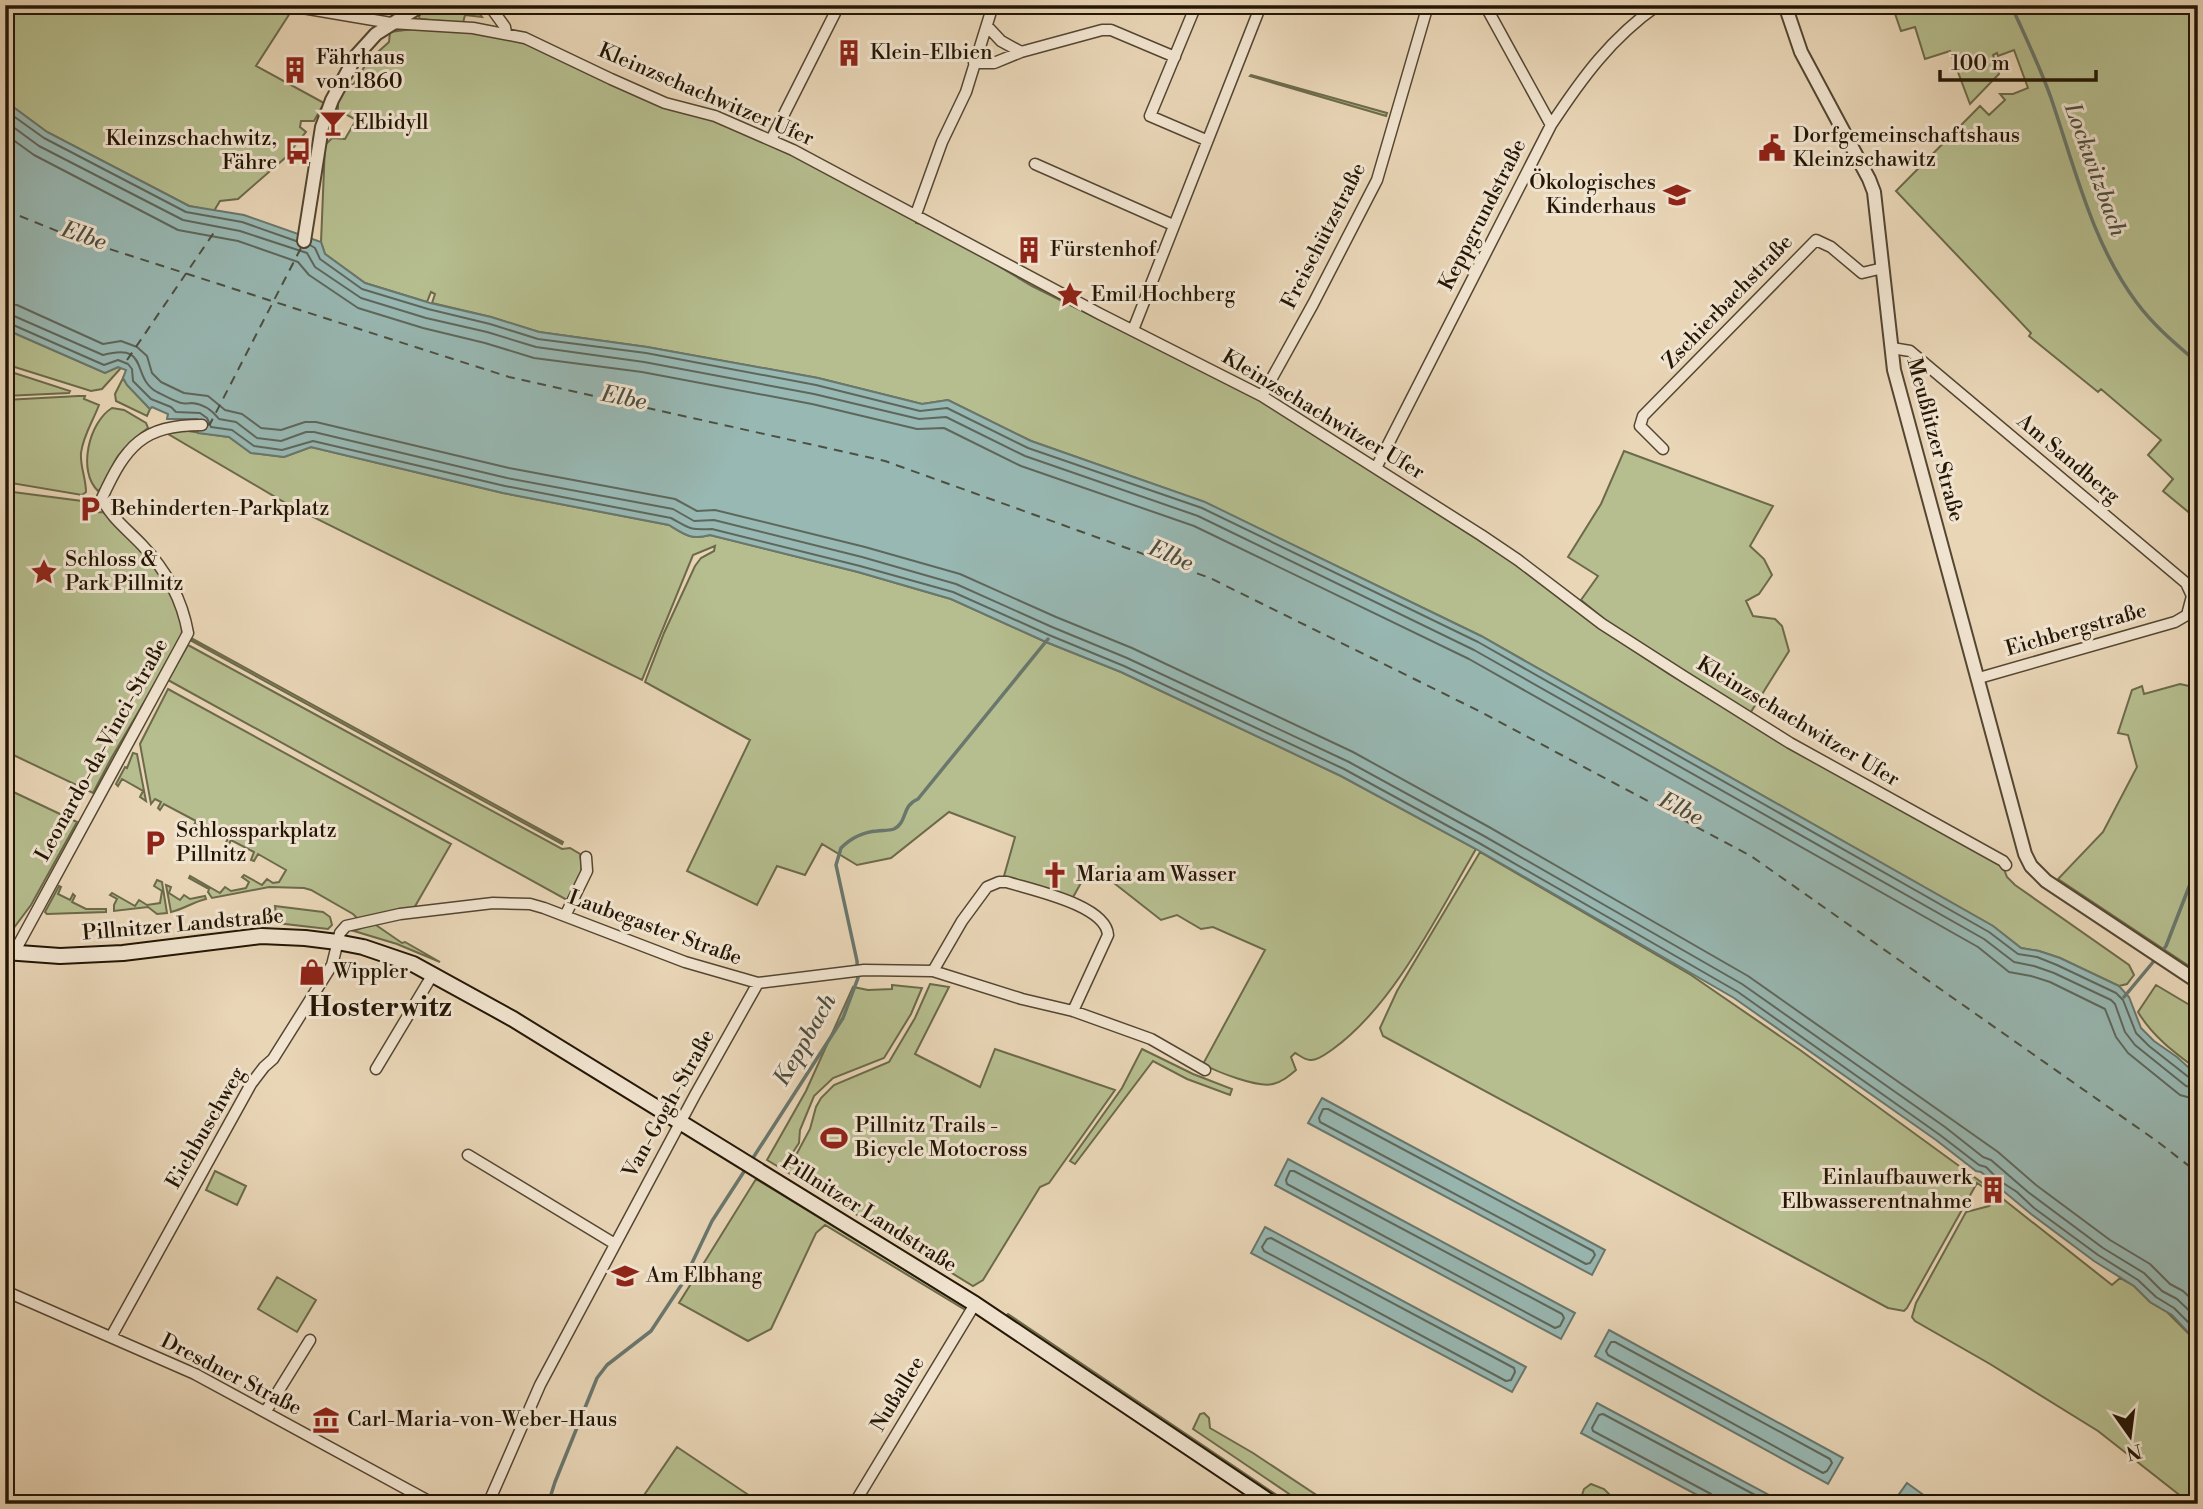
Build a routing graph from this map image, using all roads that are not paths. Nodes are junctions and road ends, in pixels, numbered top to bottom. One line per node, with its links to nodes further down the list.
1 (285, 5): 12 (street, Kleinzschachwitzer Ufer)
2 (422, 5): 12 (street)
3 (489, 5): 14 (street)
4 (839, 5): 19 (street)
5 (993, 5): 13 (street)
6 (1196, 5): 16 (street)
7 (1261, 5): 20 (street)
8 (1428, 5): 28 (street, Freischützstraße)
9 (1485, 5): 18 (street)
10 (1658, 5): 18 (street, Keppgrundstraße)
11 (1785, 5): 25 (street, Meußlitzer Straße)
12 (391, 23): 14 (street, Kleinzschachwitzer Ufer); 24 (street)
13 (987, 26): 15 (street); 17 (street)
14 (506, 33): 19 (street, Kleinzschachwitzer Ufer)
15 (1021, 52): 16 (street); 17 (street)
16 (1175, 57): 20 (street)
17 (974, 63): 22 (street)
18 (1551, 125): 31 (street, Keppgrundstraße)
19 (771, 140): 22 (street, Kleinzschachwitzer Ufer)
20 (1206, 140): 23 (street)
21 (1034, 164): 23 (street)
22 (916, 214): 26 (street, Kleinzschachwitzer Ufer)
23 (1173, 225): 26 (street)
24 (304, 242)
25 (1883, 268): 27 (street, Meußlitzer Straße); 30 (street, Zschierbachstraße)
26 (1133, 330): 28 (street, Kleinzschachwitzer Ufer)
27 (1892, 348): 32 (street, Am Sandberg); 33 (street, Meußlitzer Straße)
28 (1262, 396): 31 (street, Kleinzschachwitzer Ufer)
29 (202, 425): 38 (street, Leonardo-da-Vinci-Straße)
30 (1662, 449)
31 (1376, 468): 35 (street, Kleinzschachwitzer Ufer)
32 (2183, 618): 33 (street, Eichbergstraße)
33 (1979, 678): 41 (street, Meußlitzer Straße)
34 (586, 857): 36 (street)
35 (2006, 865)
36 (565, 916): 37 (street, Laubegaster Straße); 42 (street, Laubegaster Straße)
37 (337, 942): 38 (main road, Pillnitzer Landstraße); 40 (main road, Pillnitzer Landstraße); 51 (street, Eichbuschweg)
38 (8, 955)
39 (933, 971): 42 (street, Laubegaster Straße); 43 (street, Laubegaster Straße); 43 (street)
40 (433, 974): 44 (street); 46 (main road, Pillnitzer Landstraße)
41 (2198, 982)
42 (758, 983): 46 (street, Van-Gogh-Straße)
43 (1073, 1011): 45 (street, Laubegaster Straße)
44 (376, 1069)
45 (1205, 1070)
46 (681, 1122): 48 (street, Van-Gogh-Straße); 50 (main road, Pillnitzer Landstraße)
47 (468, 1155): 48 (street)
48 (615, 1244): 57 (street, Van-Gogh-Straße)
49 (5, 1291): 51 (street, Dresdner Straße)
50 (975, 1304): 58 (street, Nußallee); 59 (main road, Pillnitzer Landstraße)
51 (111, 1337): 53 (street, Dresdner Straße)
52 (310, 1340): 53 (street)
53 (266, 1411): 54 (street, Dresdner Straße)
54 (414, 1493): 55 (street); 56 (street, Dresdner Straße)
55 (408, 1504)
56 (435, 1504)
57 (488, 1504)
58 (854, 1504)
59 (1273, 1504)

